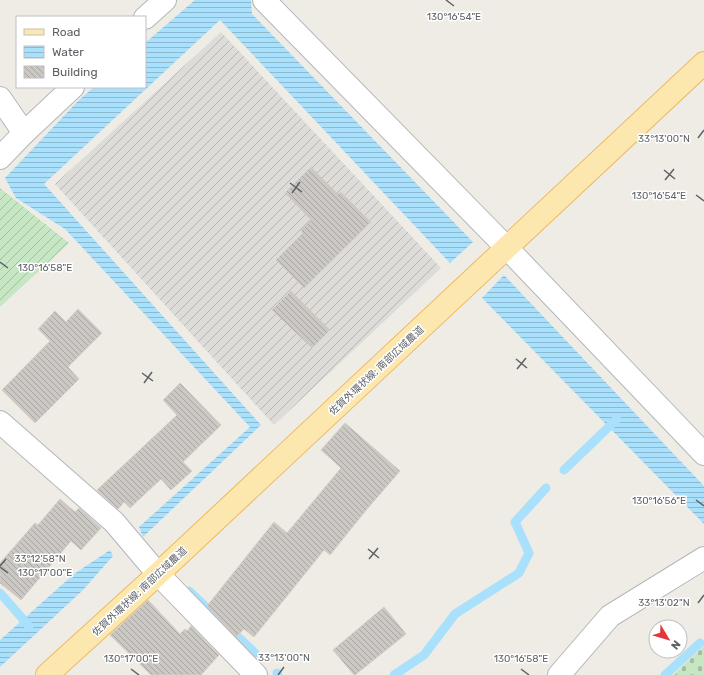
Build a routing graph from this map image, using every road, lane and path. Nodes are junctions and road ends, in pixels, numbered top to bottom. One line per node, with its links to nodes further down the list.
1 (164, 0): 3 (street)
2 (264, 0): 9 (street)
3 (146, 17)
4 (704, 63): 9 (main road, 佐賀外環状線; 南部広域農道)
5 (72, 88): 7 (street)
6 (0, 98): 7 (street)
7 (24, 133): 8 (street)
8 (0, 158)
9 (506, 248): 11 (street); 13 (main road, 佐賀外環状線; 南部広域農道)
10 (0, 422): 13 (street)
11 (704, 454)
12 (704, 558): 16 (street)
13 (158, 574): 14 (main road, 佐賀外環状線; 南部広域農道); 15 (street)
14 (47, 675)
15 (256, 675)
16 (559, 675)

